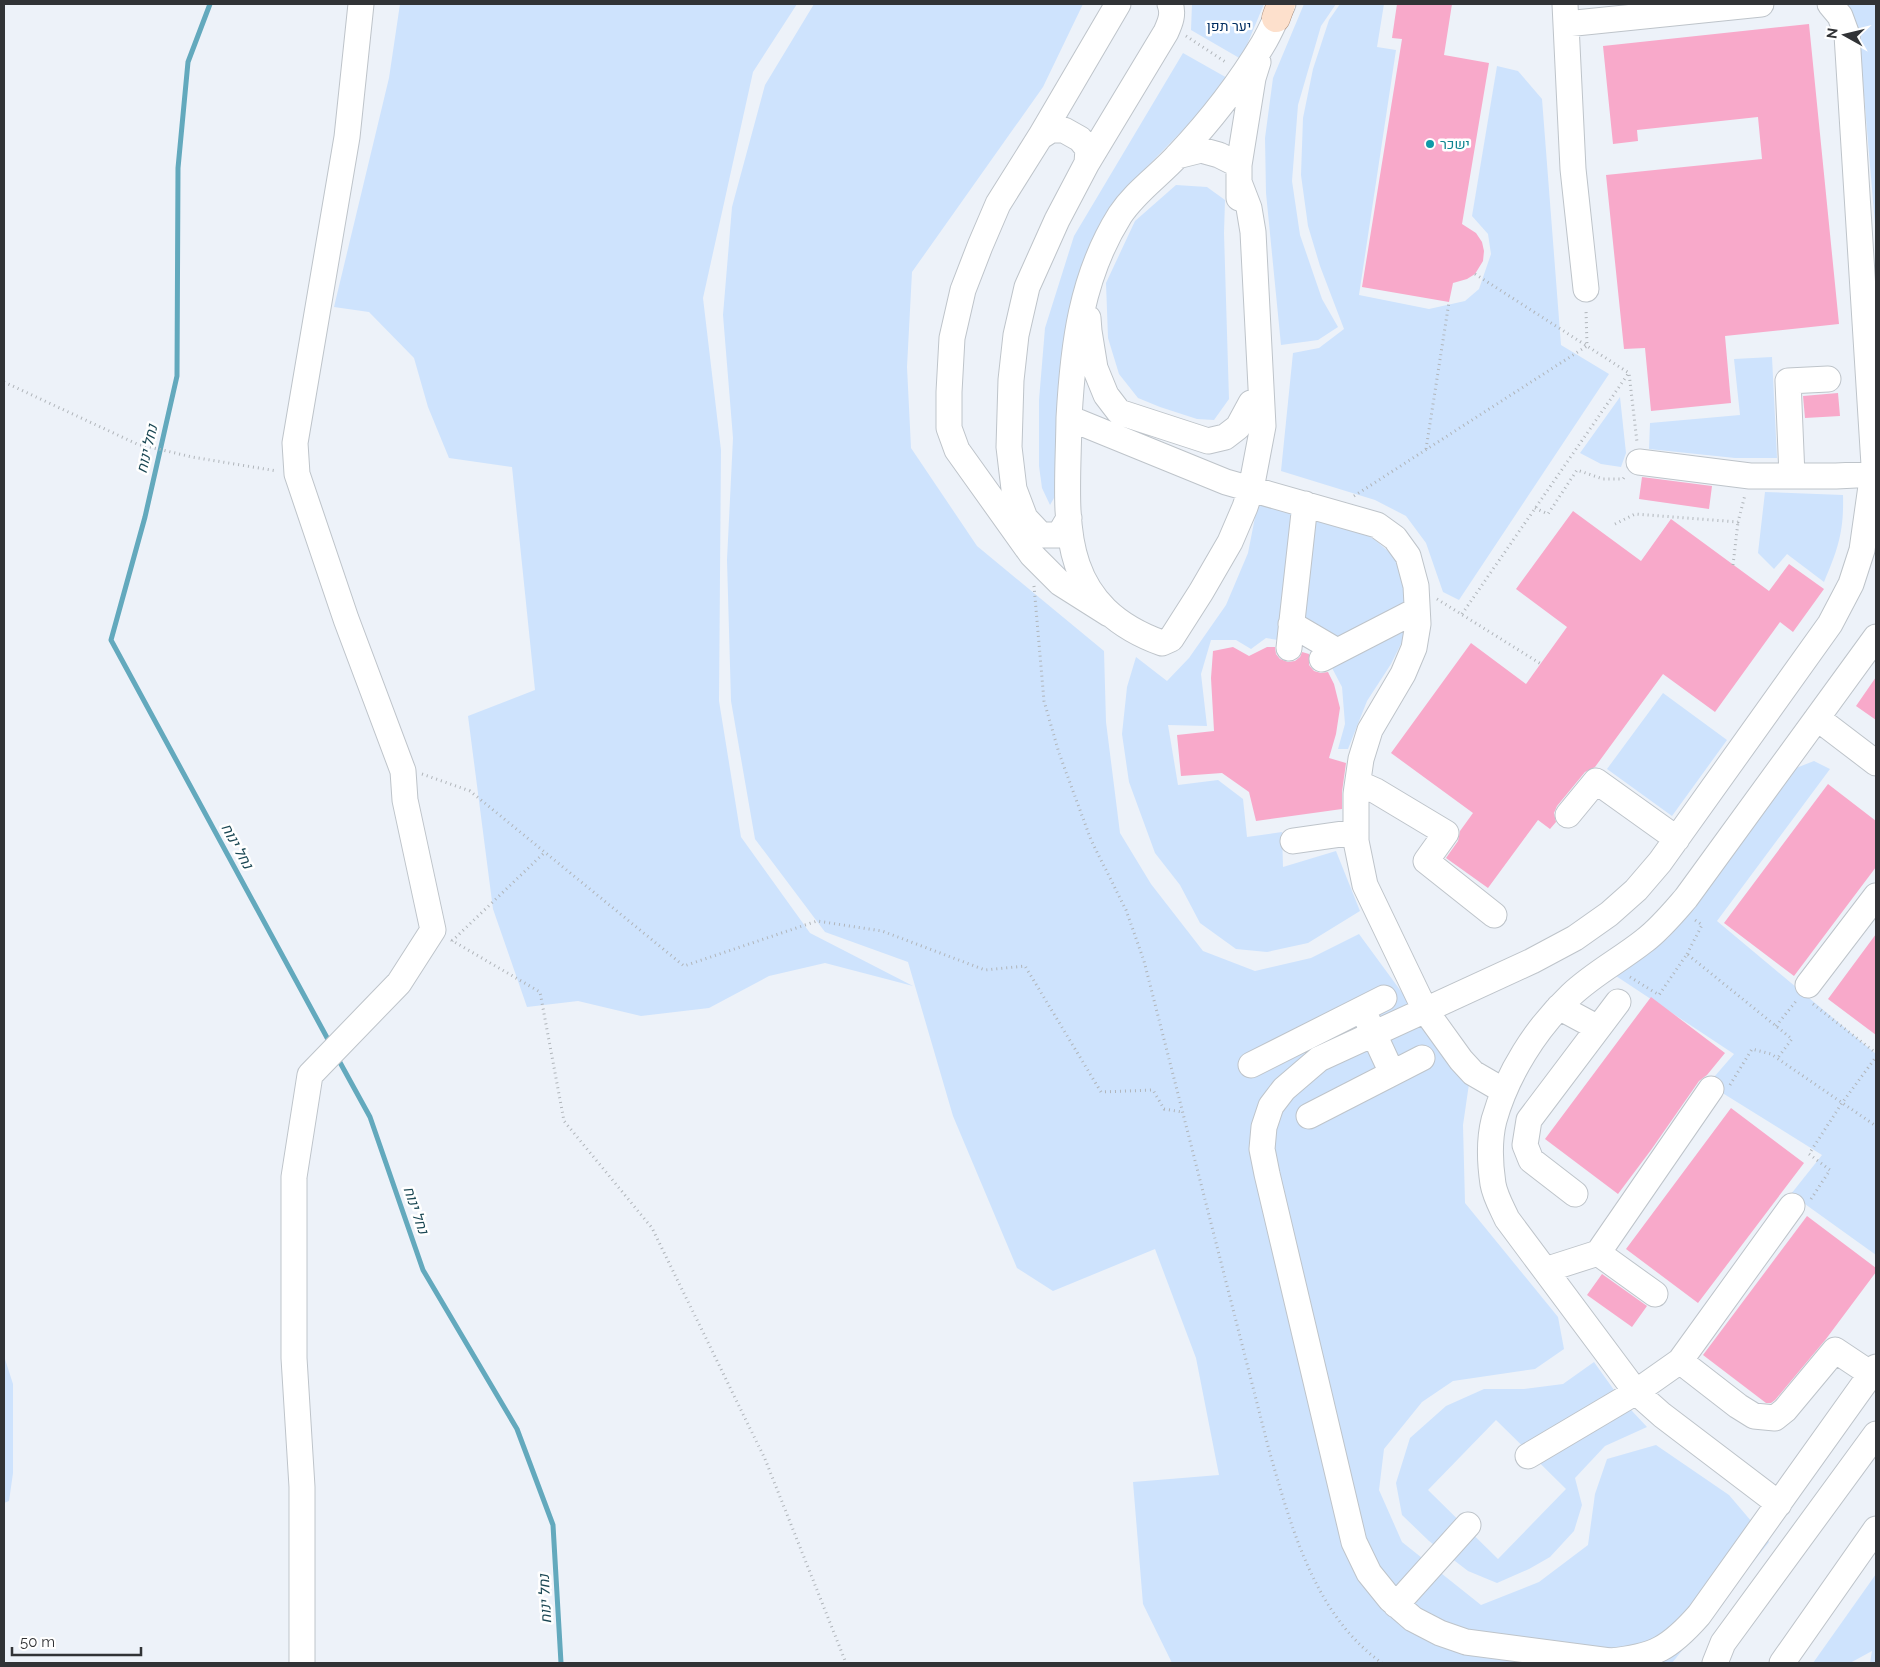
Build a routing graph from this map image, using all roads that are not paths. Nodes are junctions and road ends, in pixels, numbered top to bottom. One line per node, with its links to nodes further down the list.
1 (361, 4): 62 (street)
2 (1118, 4): 9 (street)
3 (1761, 4): 7 (street)
4 (1830, 4): 19 (street)
5 (1280, 9): 8 (street)
6 (1170, 14): 11 (street)
7 (1566, 14): 14 (street)
8 (1264, 43): 10 (street); 12 (street)
9 (1040, 137): 11 (street); 25 (street)
10 (1177, 156): 12 (street); 13 (street)
11 (1087, 163): 23 (street)
12 (1239, 174): 16 (street); 21 (street)
13 (1087, 286): 16 (street); 17 (street)
14 (1586, 289)
15 (1828, 379): 20 (street)
16 (1251, 403): 21 (street)
17 (1069, 418): 21 (street); 23 (street)
18 (1639, 462): 20 (street)
19 (1874, 475): 20 (street); 32 (street)
20 (1792, 476)
21 (1250, 489): 22 (street); 25 (street)
22 (1306, 504): 24 (street); 24 (street)
23 (1069, 518): 25 (street)
24 (1417, 598): 29 (street)
25 (1109, 614)
26 (1876, 637): 27 (street)
27 (1817, 718): 28 (street); 38 (street)
28 (1876, 763)
29 (1358, 783): 31 (street); 35 (street)
30 (1568, 815): 32 (street)
31 (1356, 832): 33 (street); 39 (street)
32 (1677, 838): 39 (street)
33 (1293, 841)
34 (1876, 896): 36 (street)
35 (1494, 915)
36 (1805, 990)
37 (1618, 1002): 40 (street)
38 (1559, 1007): 40 (street); 46 (street)
39 (1425, 1010): 41 (street); 46 (street)
40 (1598, 1028): 48 (street)
41 (1374, 1034): 43 (street); 44 (street); 61 (street)
42 (1422, 1058): 44 (street)
43 (1251, 1065)
44 (1392, 1073): 47 (street)
45 (1711, 1088): 50 (street)
46 (1504, 1091): 51 (street)
47 (1308, 1116)
48 (1575, 1194)
49 (1792, 1206): 53 (street)
50 (1598, 1253): 51 (street); 52 (street)
51 (1545, 1270): 55 (street)
52 (1655, 1294)
53 (1680, 1361): 54 (street); 55 (street)
54 (1874, 1371): 58 (street)
55 (1636, 1392): 57 (street); 58 (street)
56 (1876, 1434): 63 (street)
57 (1528, 1456)
58 (1779, 1504): 61 (street)
59 (1468, 1526): 61 (street)
60 (1876, 1528): 64 (street)
61 (1396, 1604)
62 (302, 1663)
63 (1715, 1663)
64 (1782, 1663)

